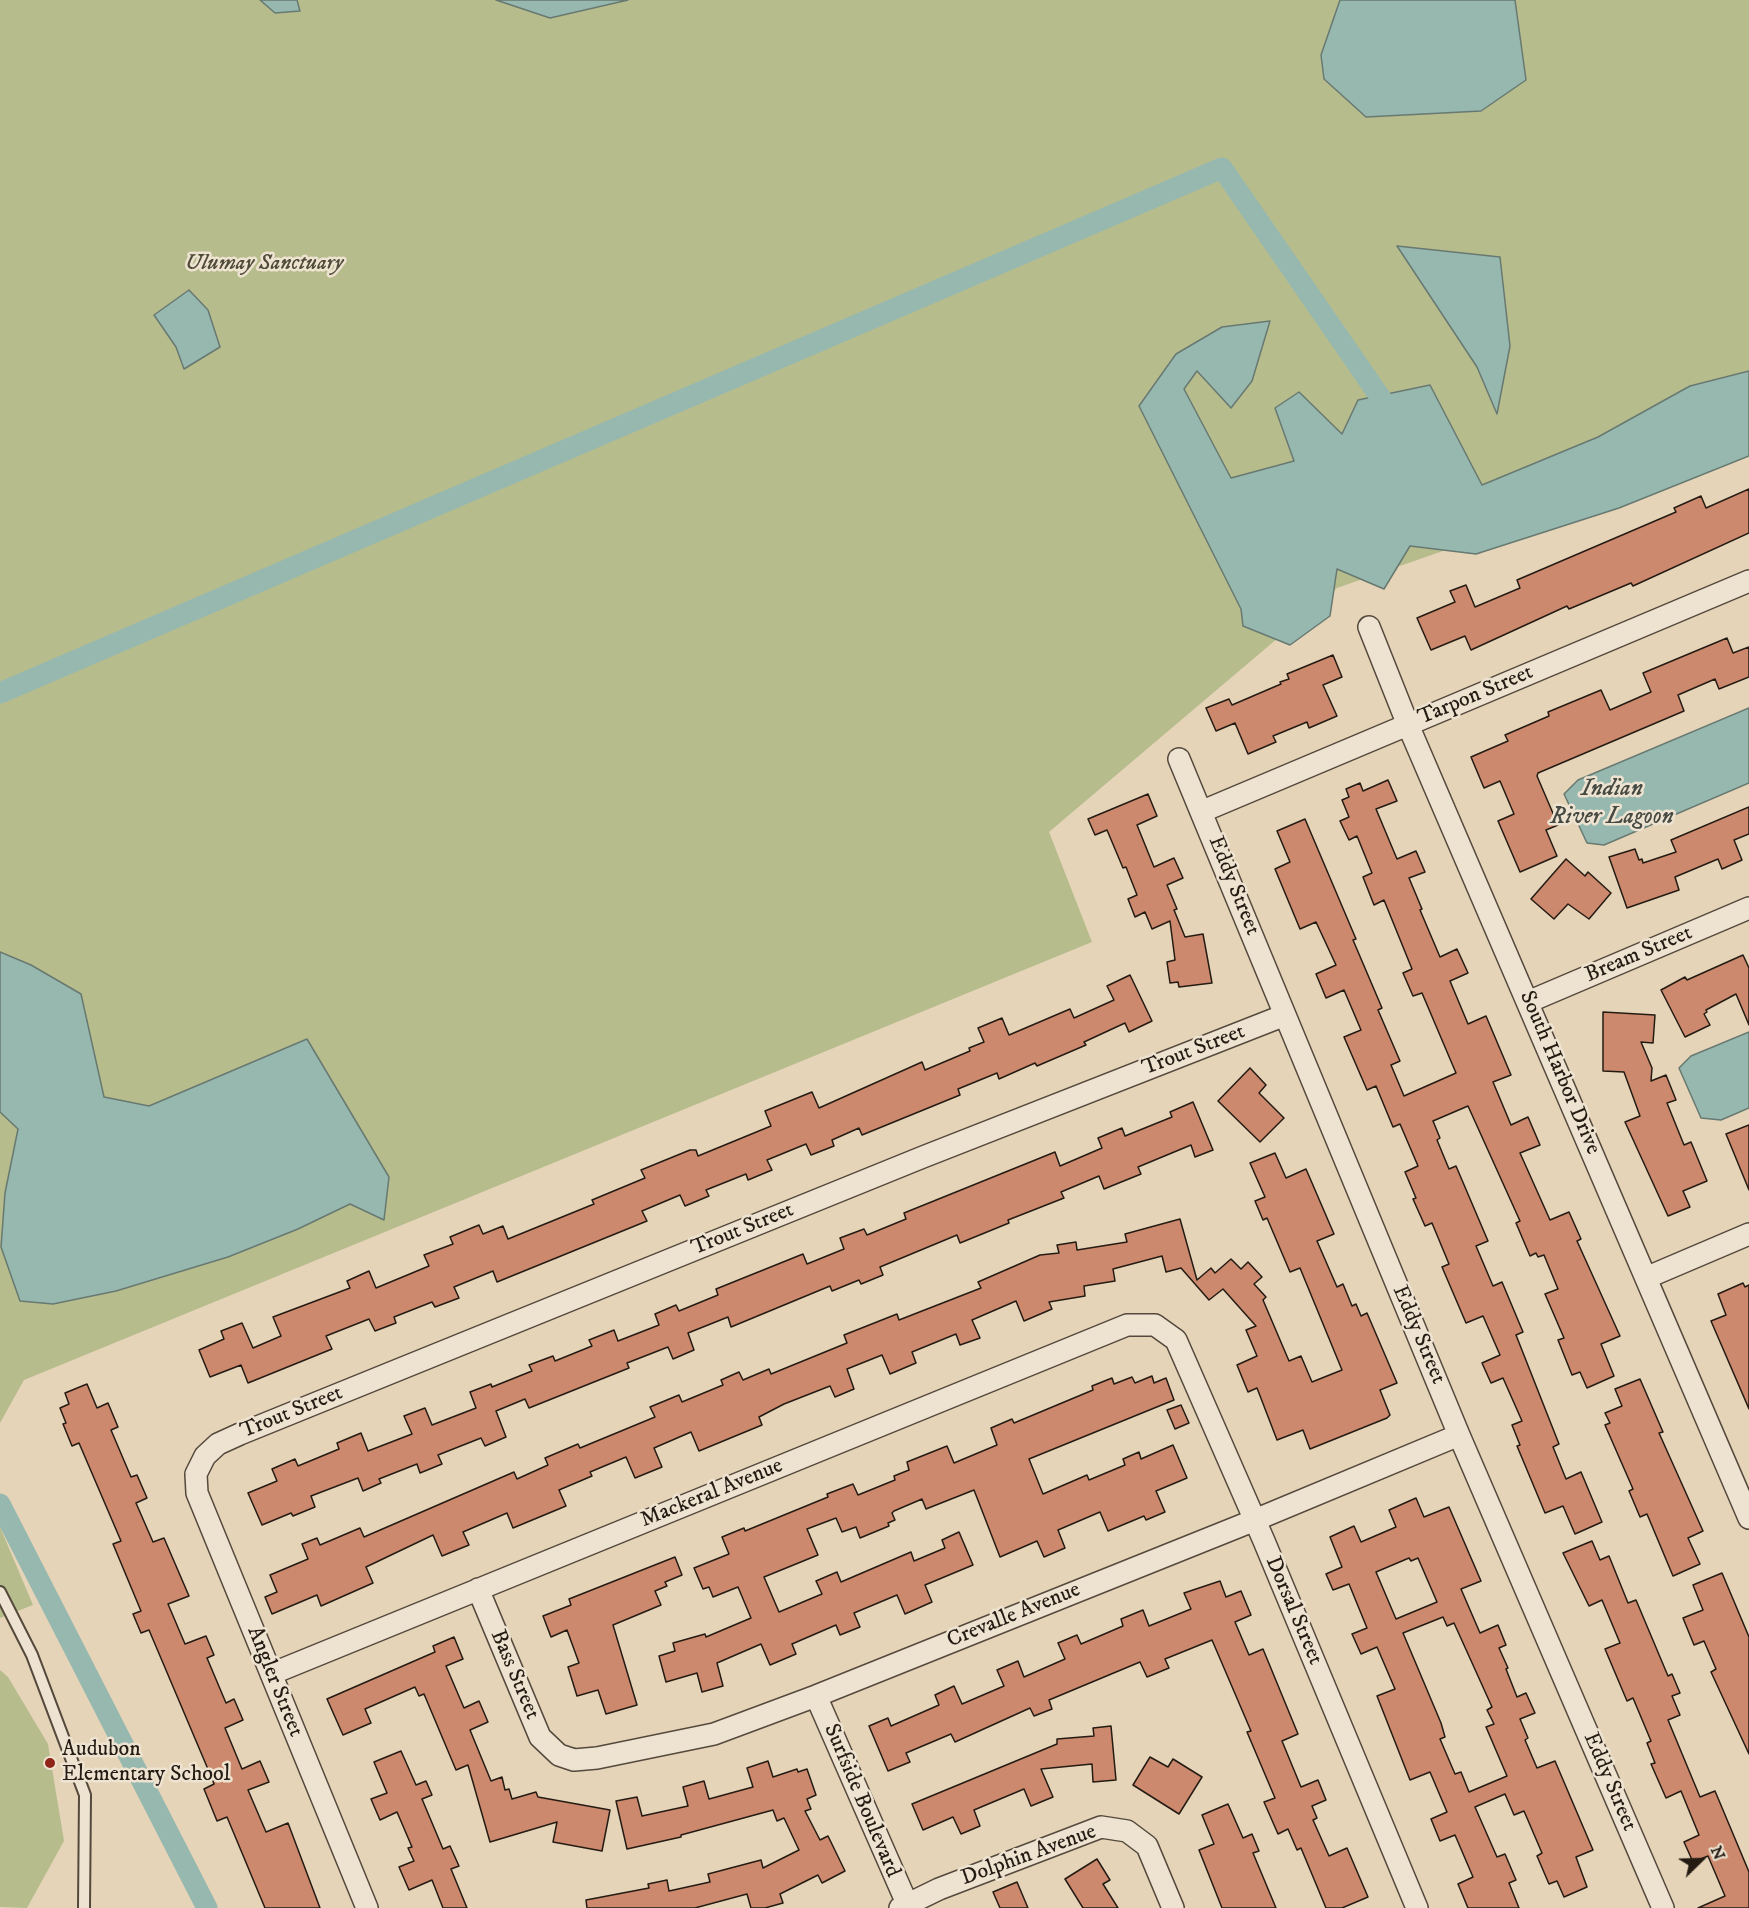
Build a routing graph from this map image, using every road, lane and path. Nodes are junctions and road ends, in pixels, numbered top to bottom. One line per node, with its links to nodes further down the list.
1 (1749, 581): 3 (street, Tarpon Street)
2 (1369, 627): 3 (street, South Harbor Drive)
3 (1408, 725): 5 (street, Tarpon Street); 7 (street, South Harbor Drive)
4 (1179, 759): 5 (street, Eddy Street)
5 (1203, 811): 8 (street, Eddy Street)
6 (1749, 908): 7 (street, Bream Street)
7 (1528, 1002): 10 (street, South Harbor Drive)
8 (1285, 1015): 12 (street, Eddy Street); 13 (street, Trout Street)
9 (1749, 1234): 10 (street)
10 (1648, 1277): 14 (street, South Harbor Drive)
11 (1155, 1325): 15 (street, Dorsal Street); 16 (street, Mackeral Avenue)
12 (1459, 1434): 15 (street, Crevalle Avenue); 26 (street, Eddy Street)
13 (205, 1456): 18 (street, Angler Street)
14 (1749, 1518)
15 (1255, 1520): 19 (street, Crevalle Avenue); 25 (street, Dorsal Street)
16 (478, 1589): 18 (street, Mackeral Avenue); 20 (street, Bass Street)
17 (0, 1592): 22 (lane)
18 (271, 1674): 23 (street, Angler Street)
19 (816, 1695): 20 (street, Crevalle Avenue); 21 (street, Surfside Boulevard)
20 (559, 1755)
21 (906, 1907): 24 (street, Dolphin Avenue)
22 (84, 1908)
23 (367, 1908)
24 (1173, 1908)
25 (1417, 1908)
26 (1663, 1908)

